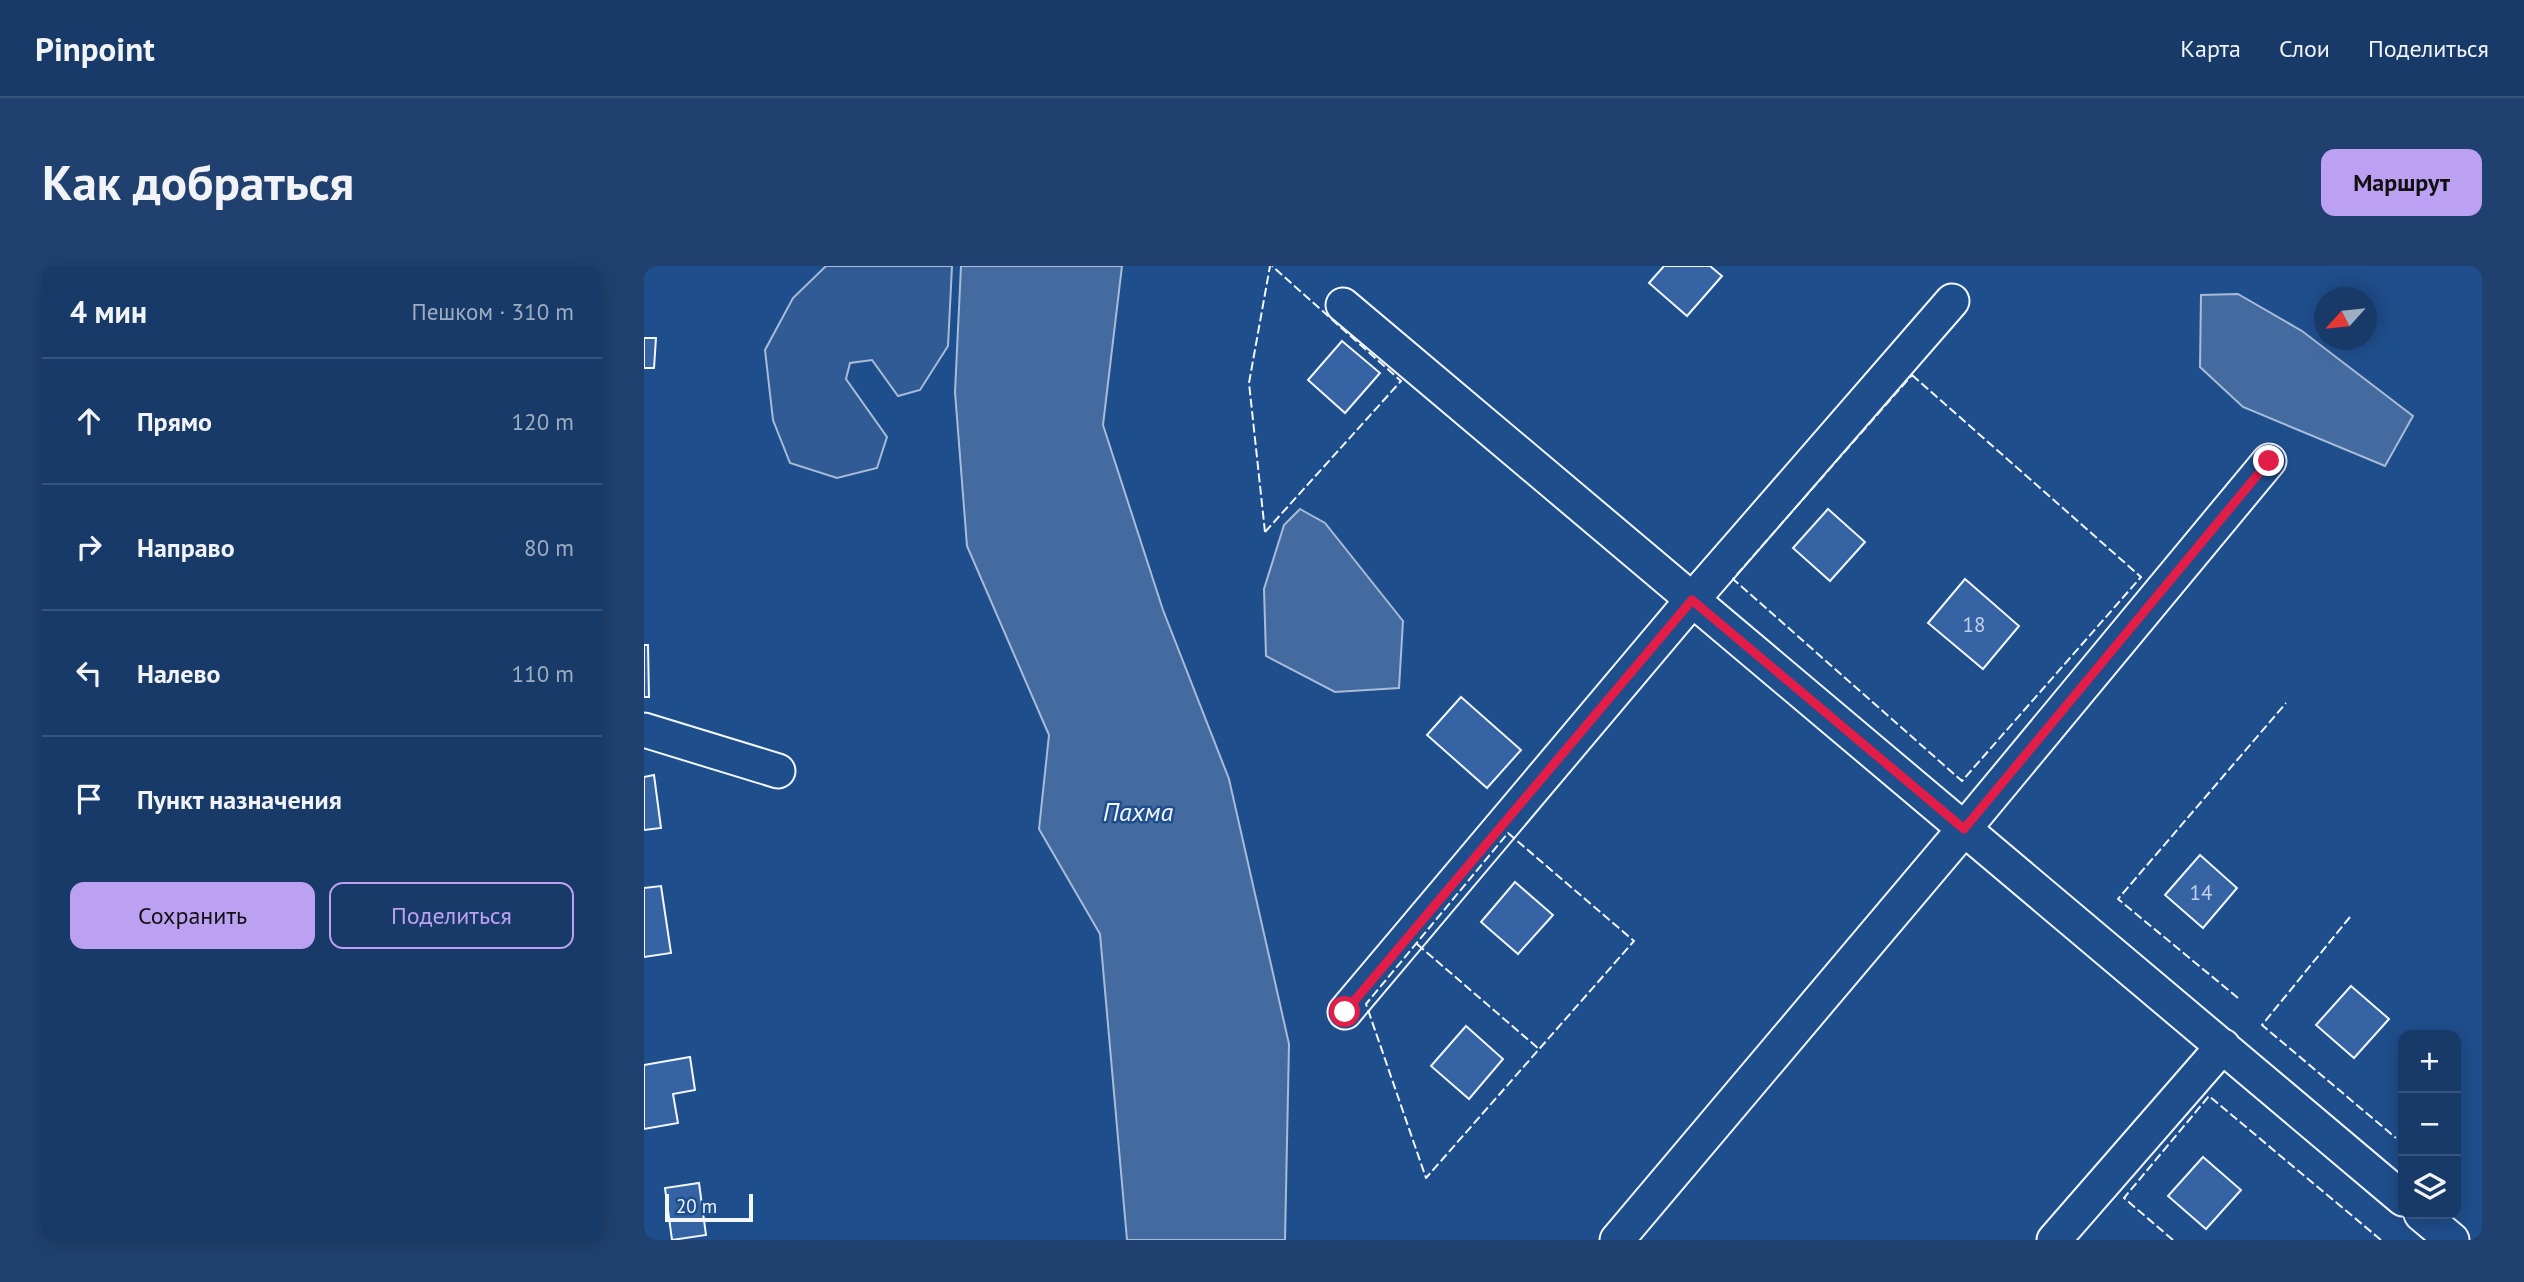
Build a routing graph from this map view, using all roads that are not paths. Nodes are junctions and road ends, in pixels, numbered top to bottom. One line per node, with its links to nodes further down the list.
1 (1952, 301): 4 (street)
2 (1343, 304): 4 (street)
3 (2269, 461): 7 (street)
4 (1692, 600): 7 (street); 8 (street)
5 (644, 730): 6 (street)
6 (778, 771)
7 (1964, 829): 9 (street); 12 (street)
8 (1345, 1012)
9 (2223, 1046): 10 (street); 13 (street)
10 (2398, 1195)
11 (2427, 1219): 14 (street)
12 (1617, 1240)
13 (2054, 1240)
14 (2452, 1240)

